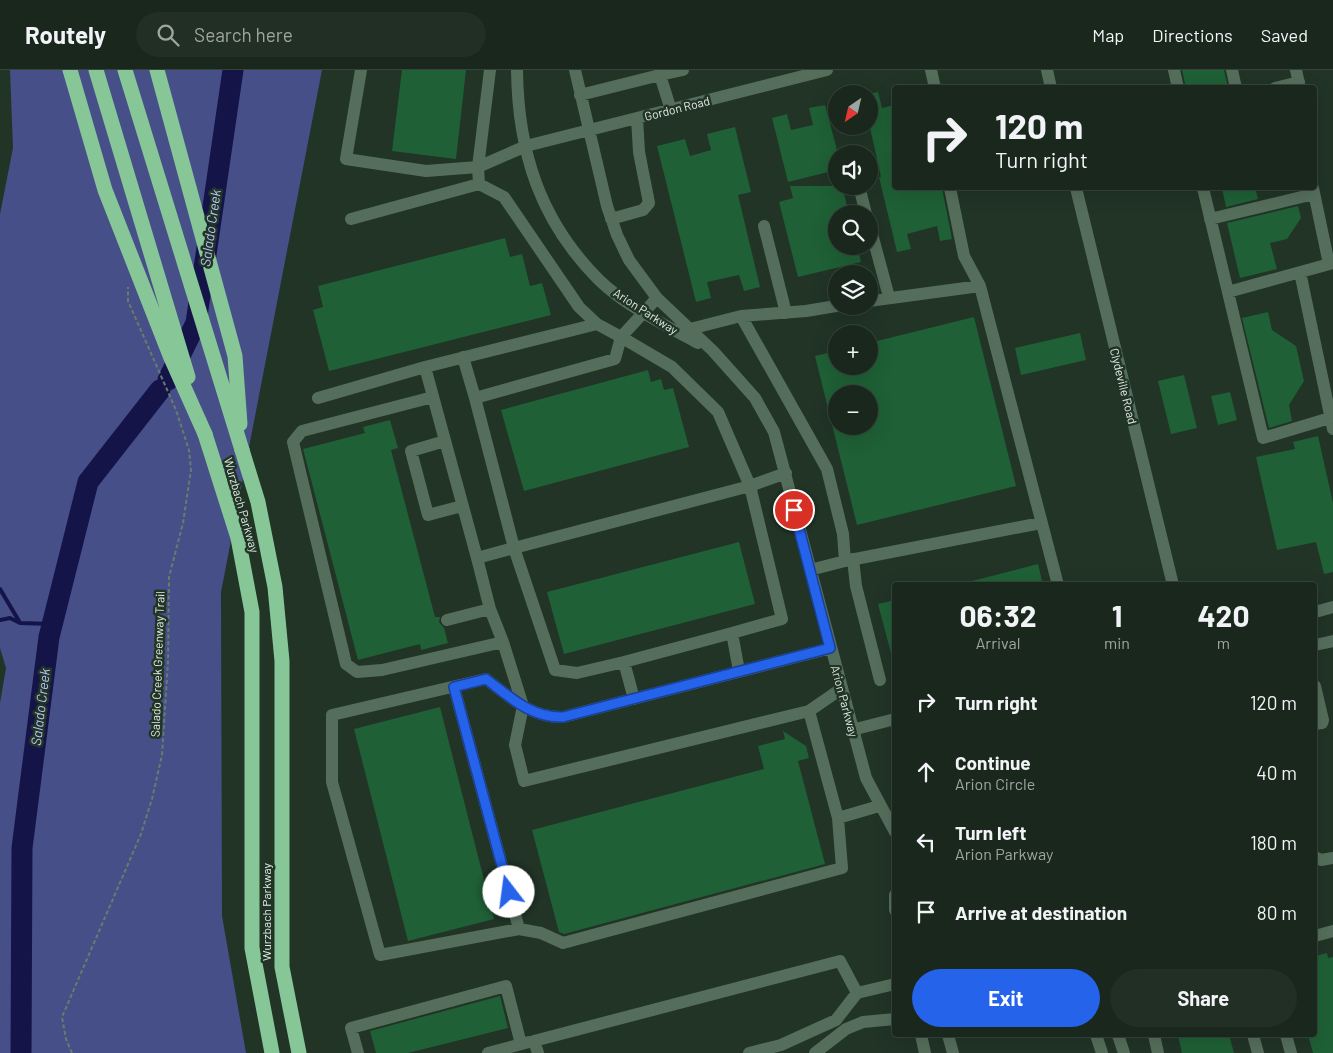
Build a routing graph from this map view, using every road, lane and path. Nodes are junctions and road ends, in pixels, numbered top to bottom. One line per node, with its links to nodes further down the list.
1 (70, 70): 60 (highway, bridge)
2 (96, 70): 60 (highway, Wurzbach Parkway, bridge)
3 (125, 70): 62 (highway, Wurzbach Parkway, bridge)
4 (157, 70): 62 (highway, bridge)
5 (361, 70): 28 (street, Gordon Road)
6 (490, 70): 28 (street)
7 (517, 70): 27 (street, Arion Parkway)
8 (575, 70): 23 (street, Arion Parkway)
9 (683, 70): 15 (street)
10 (828, 70): 16 (street, Gordon Road)
11 (931, 70): 18 (street)
12 (1047, 70): 19 (street)
13 (1174, 70): 20 (street)
14 (1232, 70): 21 (street)
15 (660, 75): 23 (street); 24 (street)
16 (788, 75): 24 (street, Gordon Road)
17 (1298, 80): 22 (street)
18 (934, 85)
19 (1050, 85)
20 (1177, 85)
21 (1235, 85)
22 (1284, 85)
23 (580, 95): 26 (street, Arion Parkway)
24 (671, 110): 25 (street, Gordon Road)
25 (637, 118): 26 (street, Gordon Road); 35 (street)
26 (587, 131): 27 (street, Gordon Road); 35 (street, Arion Parkway)
27 (526, 146): 28 (street, Gordon Road); 47 (street, Arion Parkway)
28 (478, 167): 29 (street)
29 (479, 184): 34 (street); 50 (street)
30 (950, 190): 41 (street)
31 (1076, 190): 73 (street, Clydeville Road)
32 (1203, 190): 36 (street)
33 (1313, 191): 36 (street); 39 (street)
34 (351, 219)
35 (611, 219): 44 (street, Arion Parkway)
36 (1210, 219): 42 (street)
37 (764, 226): 48 (street)
38 (878, 255): 43 (street)
39 (1331, 264): 40 (street)
40 (1300, 272): 42 (street); 59 (street)
41 (980, 286): 43 (street); 67 (street)
42 (1228, 292): 59 (street)
43 (889, 297): 45 (street)
44 (657, 298): 47 (street); 51 (street, Arion Parkway)
45 (878, 299)
46 (828, 307): 48 (street)
47 (645, 313): 52 (street); 53 (street, Arion Parkway)
48 (786, 313): 49 (street)
49 (741, 316): 51 (street); 70 (street)
50 (597, 324): 52 (street); 54 (street)
51 (690, 329): 53 (street, Arion Parkway)
52 (621, 337): 58 (street); 64 (street)
53 (713, 351): 63 (street, Arion Parkway)
54 (463, 357): 55 (street); 58 (street)
55 (425, 367): 56 (street); 57 (street)
56 (433, 397): 61 (street); 80 (street)
57 (318, 398)
58 (475, 398): 68 (street)
59 (1332, 424)
60 (205, 434): 116 (highway, Wurzbach Parkway)
61 (445, 441): 66 (street); 66 (street)
62 (242, 450): 117 (highway, Wurzbach Parkway)
63 (786, 473): 64 (street); 71 (street, Arion Parkway)
64 (750, 486): 68 (street); 78 (street)
65 (187, 497): 115 (path, Salado Creek Greenway Trail)
66 (462, 506): 69 (street)
67 (1041, 523): 70 (street); 72 (street)
68 (514, 548): 69 (street); 83 (street)
69 (477, 558): 75 (street)
70 (849, 560): 71 (street); 85 (street)
71 (810, 570): 82 (street, Arion Parkway)
72 (1057, 582)
73 (1172, 582)
74 (1333, 607): 76 (street)
75 (490, 609): 77 (street); 80 (street)
76 (1317, 611)
77 (448, 620)
78 (732, 633): 83 (street); 84 (street)
79 (1333, 641): 81 (street)
80 (503, 642): 90 (street)
81 (1317, 645)
82 (830, 648): 84 (street); 87 (street, Arion Parkway)
83 (624, 662): 89 (street)
84 (739, 671): 89 (street)
85 (880, 680)
86 (454, 687): 90 (street); 100 (street); 100 (street)
87 (841, 689): 91 (street); 94 (street, Arion Parkway)
88 (1317, 694): 93 (street)
89 (634, 699): 90 (street)
90 (523, 706): 91 (street)
91 (809, 711): 96 (street)
92 (892, 723): 94 (street)
93 (1317, 724)
94 (852, 730): 95 (street, Arion Parkway)
95 (879, 806): 96 (street); 97 (street, Arion Parkway)
96 (838, 818): 100 (street)
97 (892, 827)
98 (1317, 858): 99 (street)
99 (1333, 858)
100 (519, 930)
101 (1333, 931): 102 (street)
102 (1317, 935)
103 (892, 985): 104 (street)
104 (857, 993): 114 (street); 120 (street)
105 (892, 1019): 121 (street)
106 (921, 1037): 122 (street)
107 (949, 1037): 123 (street)
108 (1097, 1037): 124 (street)
109 (1119, 1037): 125 (street)
110 (1154, 1037): 126 (street)
111 (1254, 1037): 127 (street)
112 (1286, 1037): 128 (street)
113 (521, 1044): 114 (street); 118 (street); 119 (street)
114 (536, 1047)
115 (72, 1053)
116 (272, 1053)
117 (299, 1053)
118 (358, 1053)
119 (488, 1053)
120 (749, 1053)
121 (815, 1053)
122 (925, 1053)
123 (953, 1053)
124 (1102, 1053)
125 (1124, 1053)
126 (1158, 1053)
127 (1258, 1053)
128 (1290, 1053)

